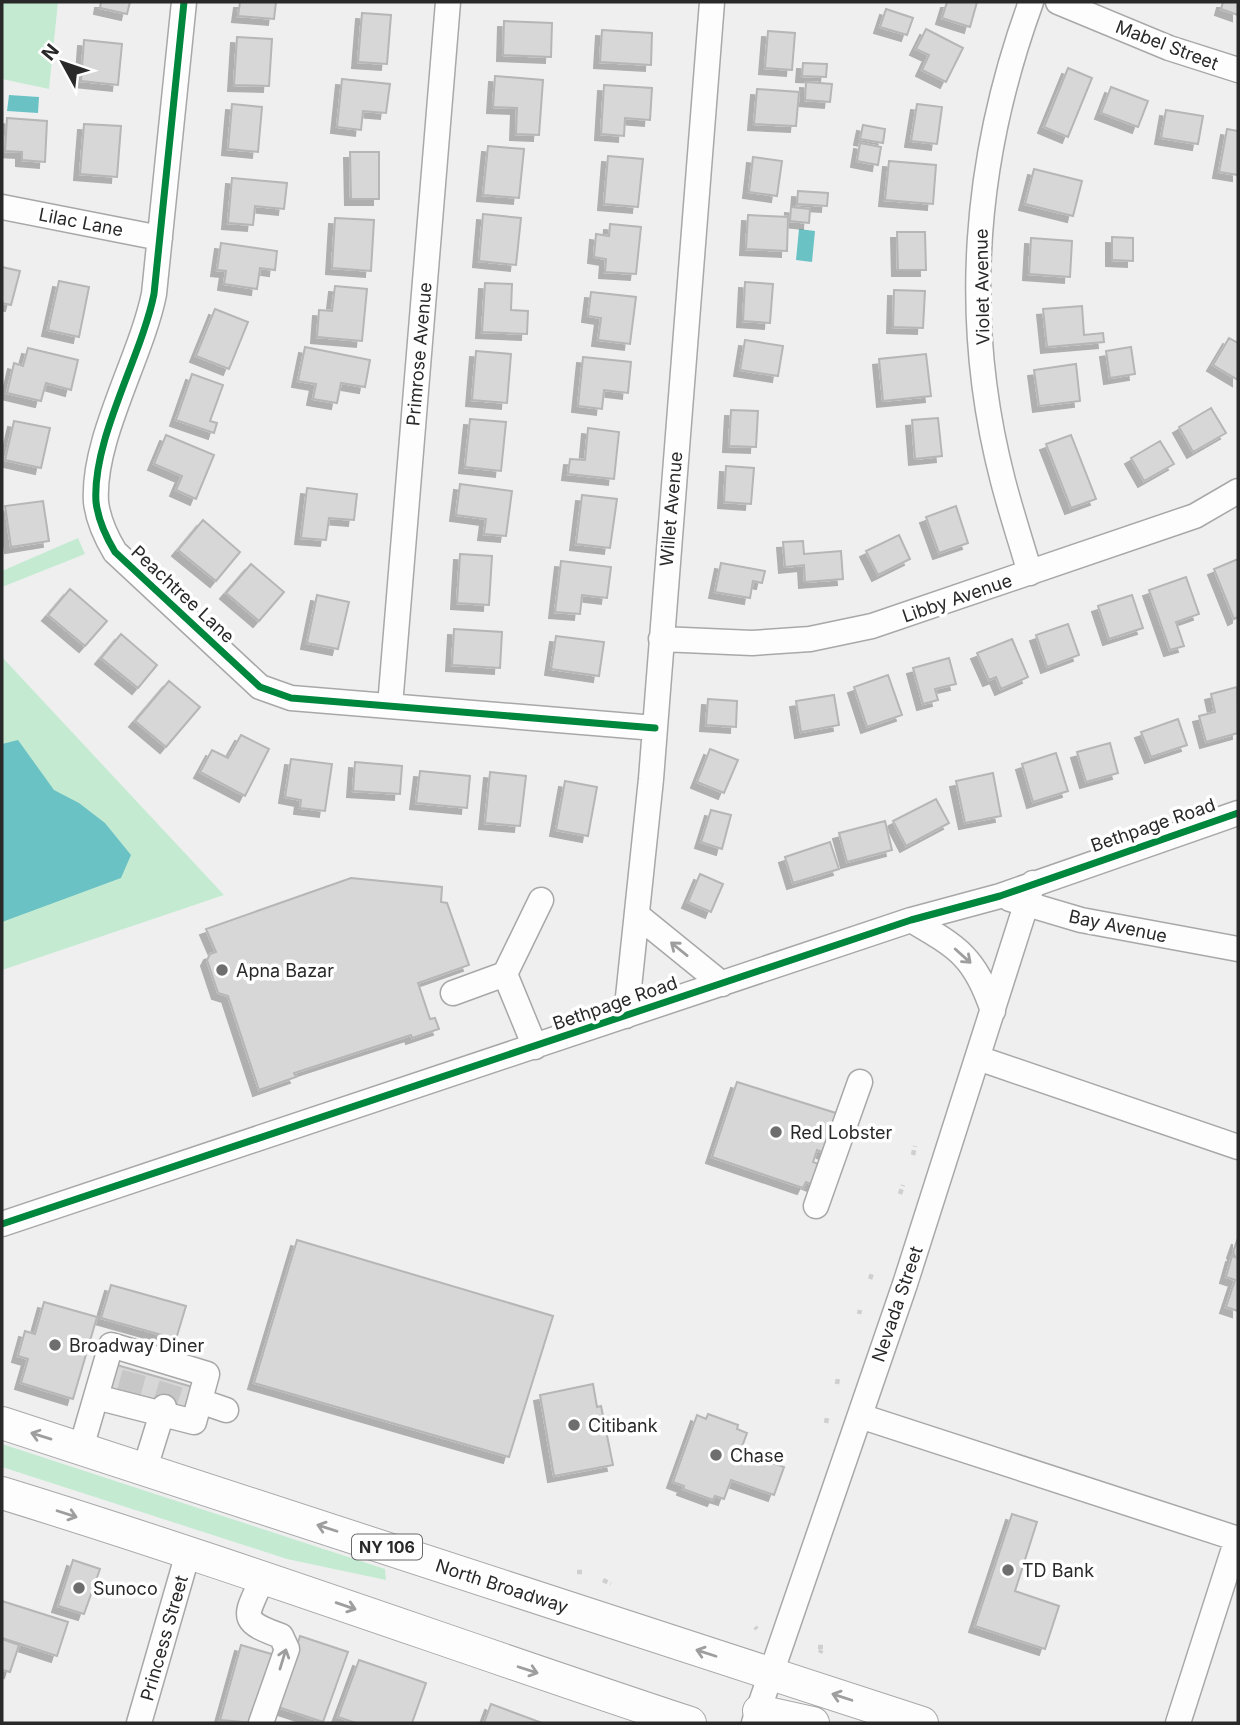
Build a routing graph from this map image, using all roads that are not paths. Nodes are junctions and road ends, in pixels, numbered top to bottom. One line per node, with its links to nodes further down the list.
1 (184, 2): 8 (street, Peachtree Lane)
2 (448, 2): 12 (street, Primrose Avenue)
3 (712, 2): 11 (street, Willet Avenue)
4 (1031, 2): 10 (street, Violet Avenue)
5 (1058, 2): 6 (street, Mabel Street)
6 (1238, 70)
7 (2, 206): 8 (street, Lilac Lane)
8 (160, 238): 12 (street, Peachtree Lane)
9 (1238, 491): 10 (street, Libby Avenue)
10 (1030, 573): 11 (street, Libby Avenue)
11 (661, 639): 13 (street, Willet Avenue)
12 (390, 706): 13 (street, Peachtree Lane)
13 (654, 728): 18 (street, Willet Avenue)
14 (1238, 813): 15 (street, Bethpage Road)
15 (1030, 893): 16 (street, Bay Avenue); 20 (street, Bay Avenue); 24 (street, Nevada Street)
16 (1000, 896): 19 (street, Bethpage Road)
17 (541, 900): 21 (street)
18 (637, 915): 22 (street, one-way to 18); 25 (street, Willet Avenue)
19 (911, 920): 22 (street, Bethpage Road); 24 (street, one-way to 24)
20 (1238, 949)
21 (505, 974): 23 (street); 26 (street)
22 (722, 984): 25 (street, Bethpage Road)
23 (453, 993)
24 (993, 1011): 27 (street, Nevada Street)
25 (626, 1016): 26 (street, Bethpage Road)
26 (535, 1047): 31 (street, Bethpage Road)
27 (978, 1059): 29 (street); 36 (street, Nevada Street)
28 (860, 1082): 30 (street)
29 (1238, 1147)
30 (816, 1206)
31 (2, 1224)
32 (96, 1396): 33 (street); 34 (street); 38 (street)
33 (200, 1401): 34 (street); 35 (street)
34 (163, 1410): 39 (street)
35 (226, 1410)
36 (860, 1416): 41 (street); 44 (street, Nevada Street)
37 (2, 1423): 38 (main road, North Broadway / NY 106, one-way to 37)
38 (81, 1448): 39 (main road, North Broadway / NY 106)
39 (145, 1468): 44 (main road, North Broadway / NY 106, one-way to 39)
40 (2, 1493): 42 (main road, one-way to 42)
41 (1238, 1539): 51 (street)
42 (188, 1553): 43 (main road); 46 (street, Princess Street)
43 (263, 1577): 47 (street, one-way to 43); 48 (main road, one-way to 48)
44 (771, 1674): 45 (street, Nevada Street); 50 (main road, North Broadway / NY 106, one-way to 44)
45 (756, 1717): 49 (main road)
46 (139, 1723)
47 (261, 1723)
48 (690, 1723)
49 (813, 1723)
50 (922, 1723)
51 (1178, 1723)

